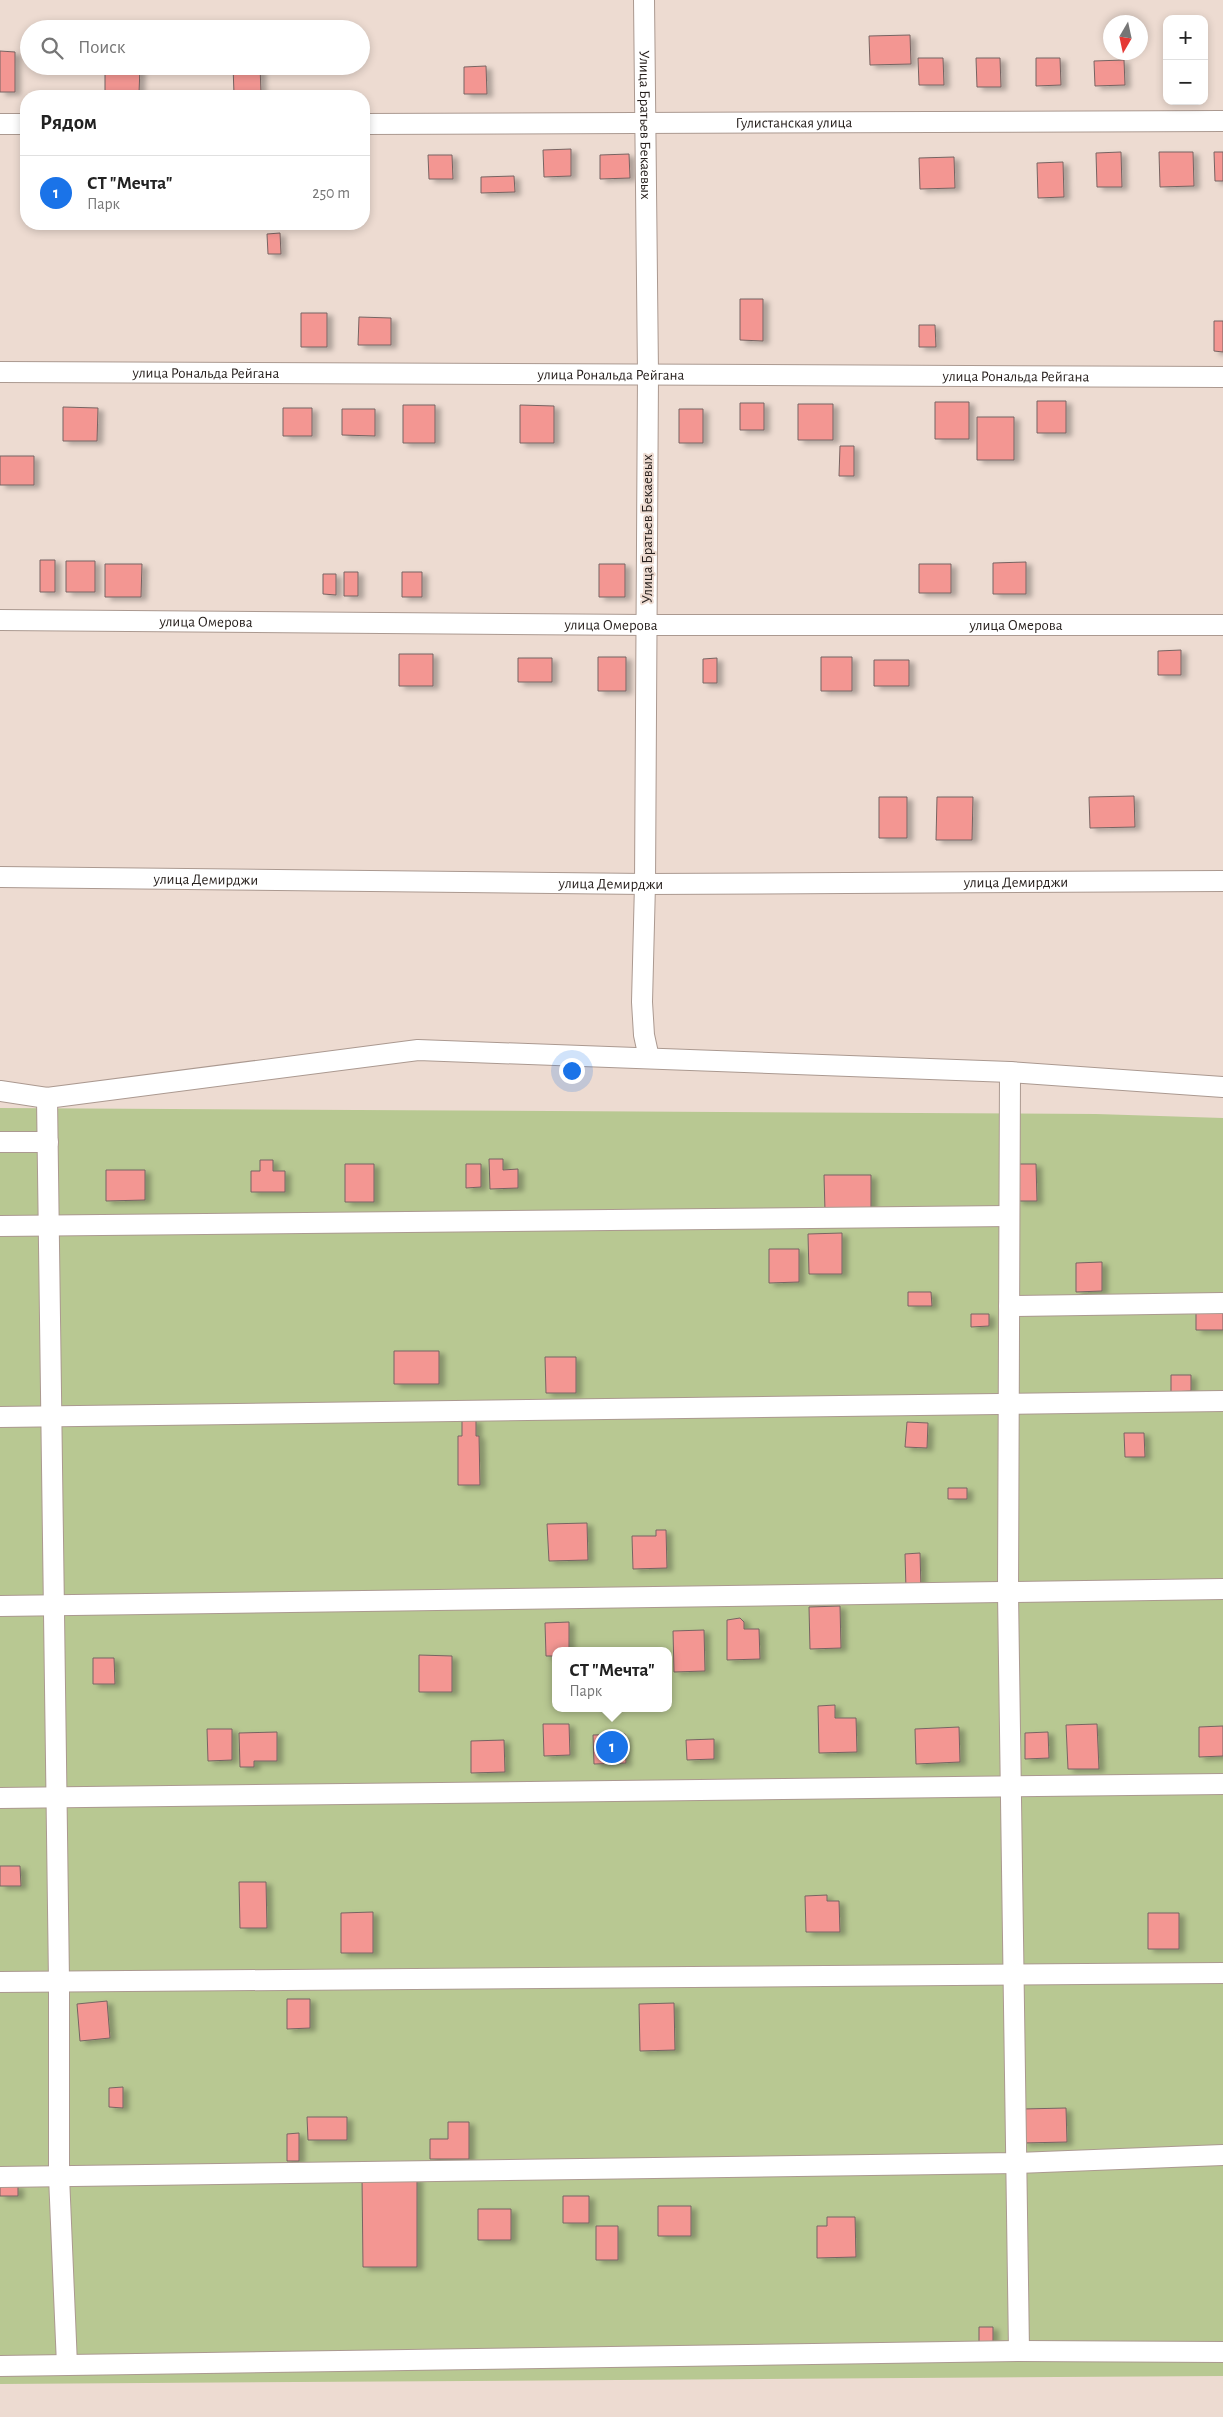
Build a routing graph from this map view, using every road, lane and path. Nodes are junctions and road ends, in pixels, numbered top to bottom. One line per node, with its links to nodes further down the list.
1 (644, 0): 3 (street, Улица Братьев Бекаевых)
2 (1223, 121): 3 (street, Гулистанская улица)
3 (645, 123): 6 (street, Гулистанская улица); 8 (street, Улица Братьев Бекаевых)
4 (0, 124): 5 (street)
5 (20, 124)
6 (370, 124)
7 (0, 372): 8 (street, улица Рональда Рейгана)
8 (648, 374): 9 (street, улица Рональда Рейгана); 11 (street, Улица Братьев Бекаевых)
9 (1223, 377)
10 (0, 620): 11 (street, улица Омерова)
11 (646, 626): 12 (street, улица Омерова); 15 (street, Улица Братьев Бекаевых)
12 (1223, 626)
13 (0, 877): 15 (street, улица Демирджи)
14 (1223, 881): 15 (street, улица Демирджи)
15 (645, 884): 16 (street, Улица Братьев Бекаевых)
16 (649, 1058): 17 (street); 20 (street)
17 (1010, 1072): 18 (street); 23 (street)
18 (1223, 1087)
19 (0, 1091): 20 (street)
20 (47, 1098): 22 (street)
21 (0, 1142): 22 (street)
22 (48, 1142): 24 (street)
23 (1009, 1216): 24 (street); 27 (street)
24 (49, 1225): 25 (street); 31 (street)
25 (0, 1226)
26 (1223, 1303): 27 (street)
27 (1009, 1306): 29 (street)
28 (1223, 1401): 29 (street)
29 (1009, 1403): 31 (street); 33 (street)
30 (0, 1417): 31 (street)
31 (52, 1417): 34 (street)
32 (1223, 1588): 33 (street)
33 (1008, 1592): 34 (street); 37 (street)
34 (54, 1605): 35 (street); 38 (street)
35 (0, 1606)
36 (1223, 1784): 37 (street)
37 (1011, 1786): 38 (street); 41 (street)
38 (57, 1797): 39 (street); 42 (street)
39 (0, 1798)
40 (1223, 1974): 41 (street)
41 (1014, 1976): 42 (street); 45 (street)
42 (59, 1981): 43 (street); 47 (street)
43 (0, 1982)
44 (1223, 2155): 45 (street)
45 (1017, 2163): 47 (street); 48 (street)
46 (0, 2176): 47 (street)
47 (59, 2176): 50 (street)
48 (1019, 2351): 49 (street); 50 (street)
49 (1223, 2352)
50 (67, 2365): 51 (street)
51 (0, 2366)

